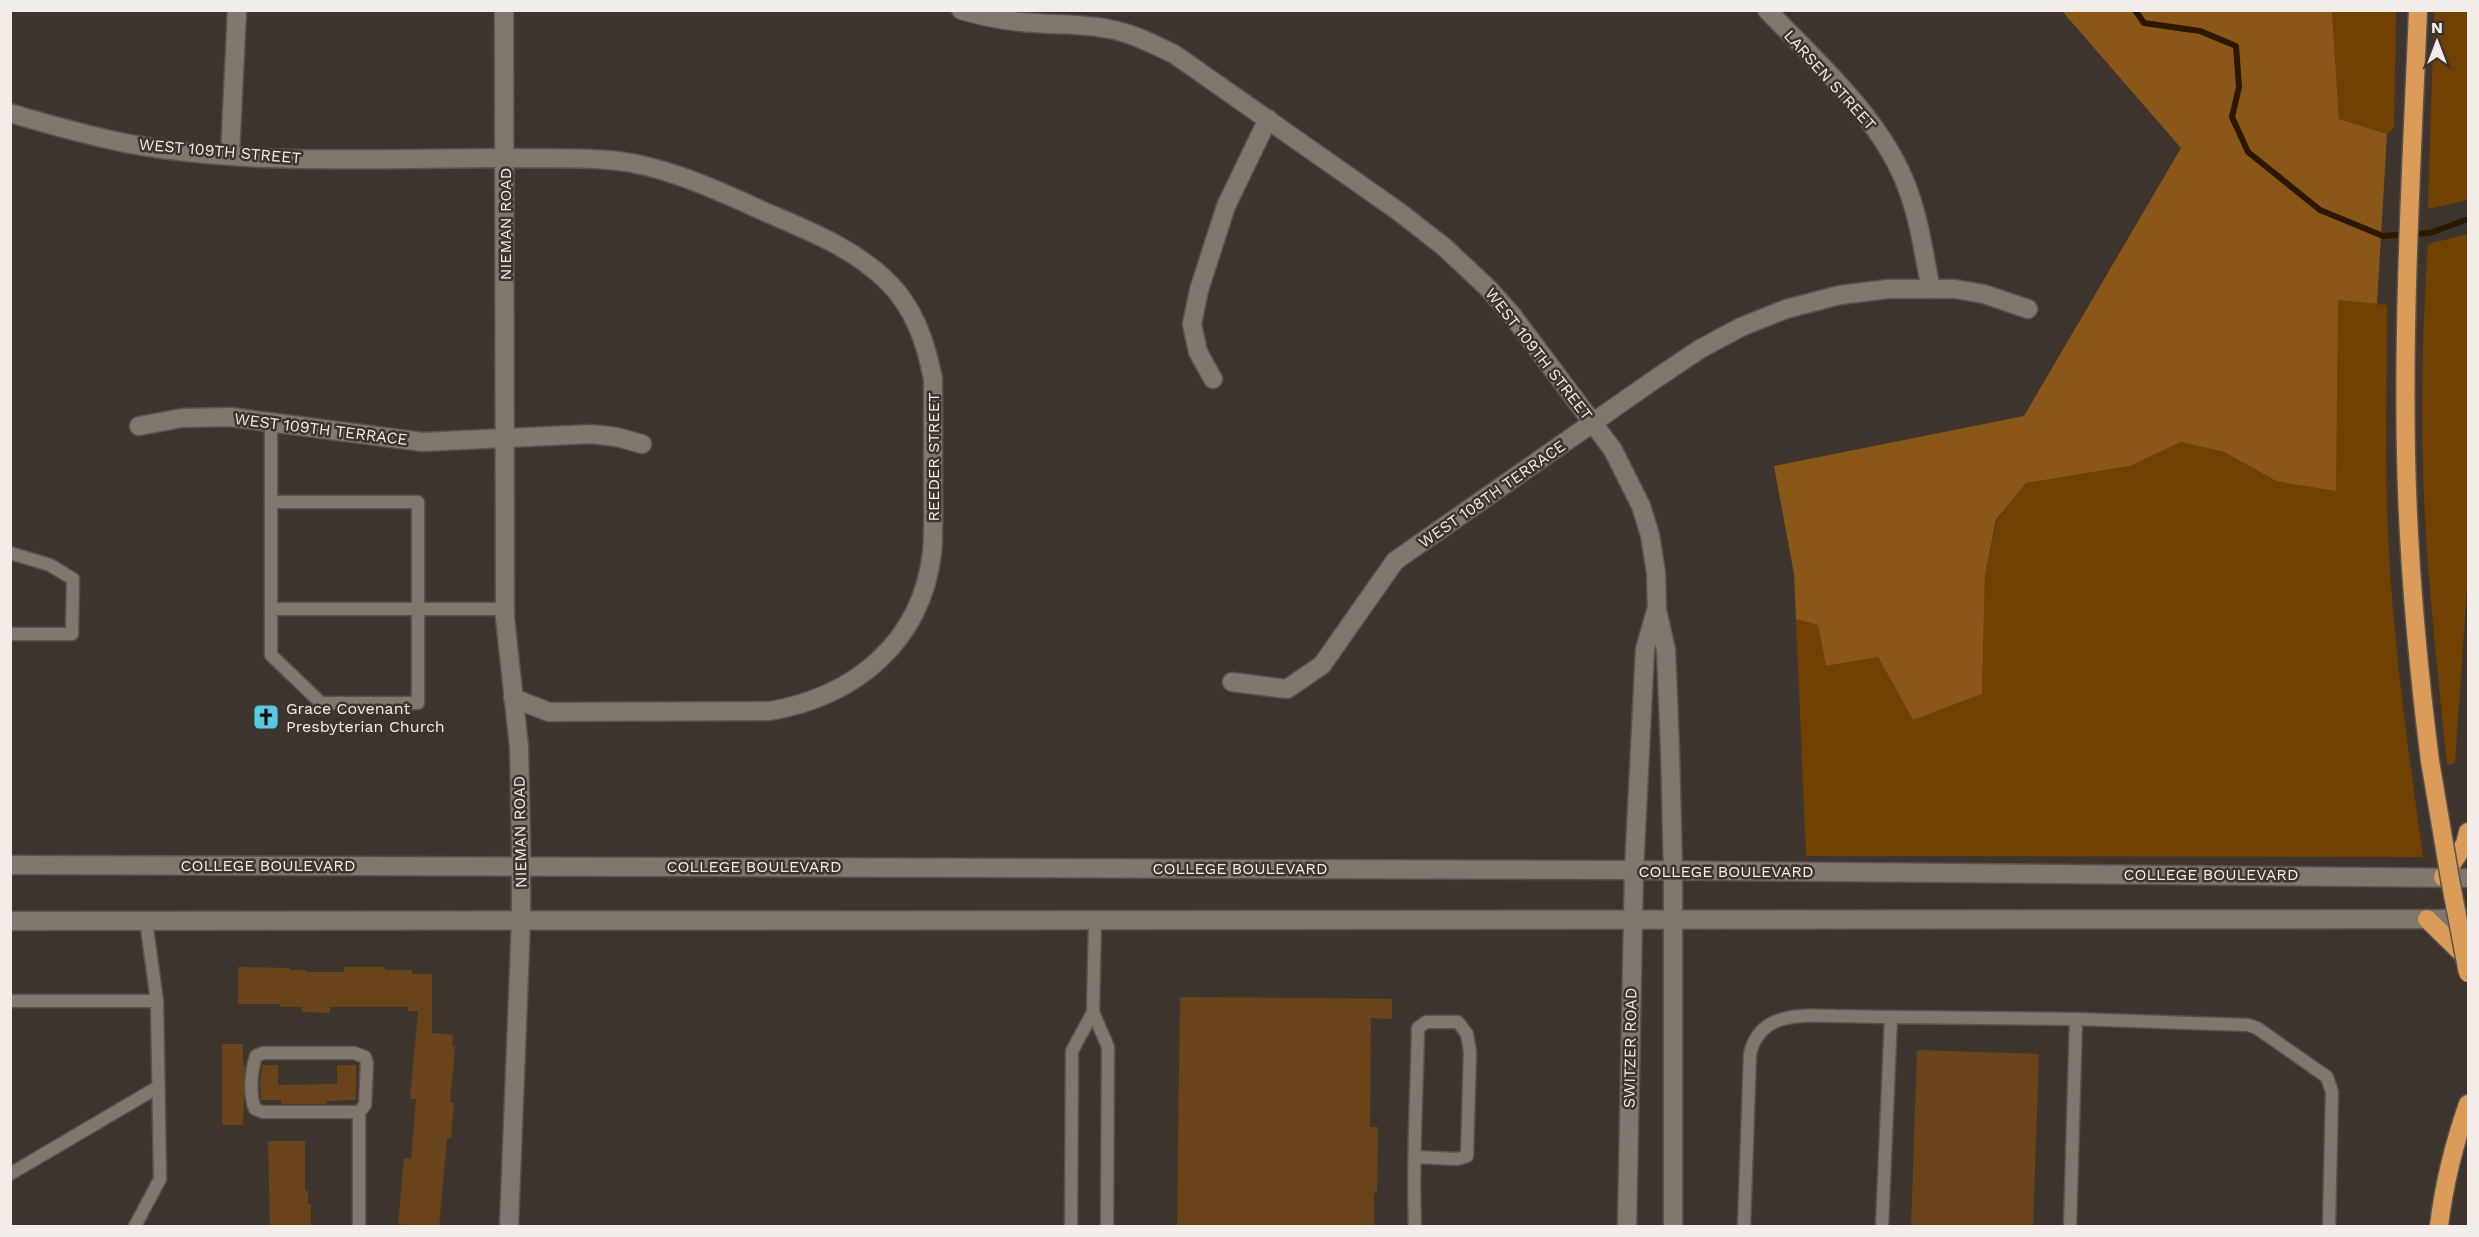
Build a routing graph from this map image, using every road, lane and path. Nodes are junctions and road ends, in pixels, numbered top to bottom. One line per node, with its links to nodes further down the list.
1 (237, 10): 8 (street)
2 (504, 10): 9 (street, NIEMAN ROAD)
3 (961, 10): 7 (street, WEST 109TH STREET)
4 (1767, 10): 10 (street, LARSEN STREET)
5 (2418, 10): 45 (highway, bridge)
6 (10, 113): 8 (street, WEST 109TH STREET)
7 (1268, 119): 12 (street); 14 (street, WEST 109TH STREET)
8 (230, 155): 9 (street, WEST 109TH STREET)
9 (505, 158): 16 (street, NIEMAN ROAD); 26 (street, REEDER STREET)
10 (1931, 289): 11 (street, WEST 108TH TERRACE); 14 (street, WEST 108TH TERRACE)
11 (2028, 309)
12 (1213, 379)
13 (271, 422): 15 (street, WEST 109TH TERRACE); 16 (street, WEST 109TH TERRACE); 18 (lane)
14 (1593, 424): 23 (street, WEST 109TH STREET); 25 (street, WEST 108TH TERRACE)
15 (139, 426)
16 (504, 438): 17 (street); 22 (street, NIEMAN ROAD)
17 (642, 444)
18 (271, 502): 20 (lane); 21 (lane)
19 (10, 553): 24 (lane)
20 (271, 609): 21 (lane); 21 (lane)
21 (418, 609): 22 (lane)
22 (505, 609): 26 (street, NIEMAN ROAD)
23 (1657, 610): 27 (street, WEST 109TH STREET); 28 (street, WEST 109TH STREET)
24 (10, 634)
25 (1232, 682)
26 (513, 698): 31 (street, NIEMAN ROAD)
27 (1640, 748): 28 (street); 32 (street, WEST 109TH STREET)
28 (1670, 749): 33 (street, WEST 109TH STREET)
29 (2469, 832): 34 (highway)
30 (10, 865): 31 (street, COLLEGE BOULEVARD)
31 (521, 865): 32 (street, COLLEGE BOULEVARD); 38 (street, NIEMAN ROAD)
32 (1634, 870): 33 (street, COLLEGE BOULEVARD); 42 (street, SWITZER ROAD)
33 (1673, 870): 34 (street, COLLEGE BOULEVARD); 43 (street)
34 (2443, 877): 35 (street, COLLEGE BOULEVARD)
35 (2469, 878)
36 (2427, 919): 37 (street); 43 (street); 44 (highway)
37 (2469, 919)
38 (520, 920): 39 (street); 41 (street); 58 (street, NIEMAN ROAD)
39 (1095, 920): 42 (street); 48 (lane)
40 (10, 921): 41 (street)
41 (146, 921): 47 (lane)
42 (1632, 921): 43 (street); 62 (street, SWITZER ROAD)
43 (1673, 921): 63 (street)
44 (2469, 958)
45 (2469, 973)
46 (10, 1001): 47 (lane)
47 (157, 1001): 51 (lane)
48 (1093, 1012): 59 (lane); 60 (lane)
49 (1891, 1017): 50 (lane); 64 (lane); 65 (lane)
50 (2076, 1019): 66 (lane); 67 (lane)
51 (158, 1087): 55 (lane); 56 (lane)
52 (2469, 1104): 68 (highway)
53 (359, 1112): 53 (lane); 57 (lane)
54 (1416, 1157): 54 (lane); 61 (lane)
55 (10, 1174)
56 (135, 1227)
57 (358, 1227)
58 (509, 1227)
59 (1071, 1227)
60 (1107, 1227)
61 (1415, 1227)
62 (1627, 1227)
63 (1673, 1227)
64 (1743, 1227)
65 (1882, 1227)
66 (2070, 1227)
67 (2329, 1227)
68 (2439, 1227)

